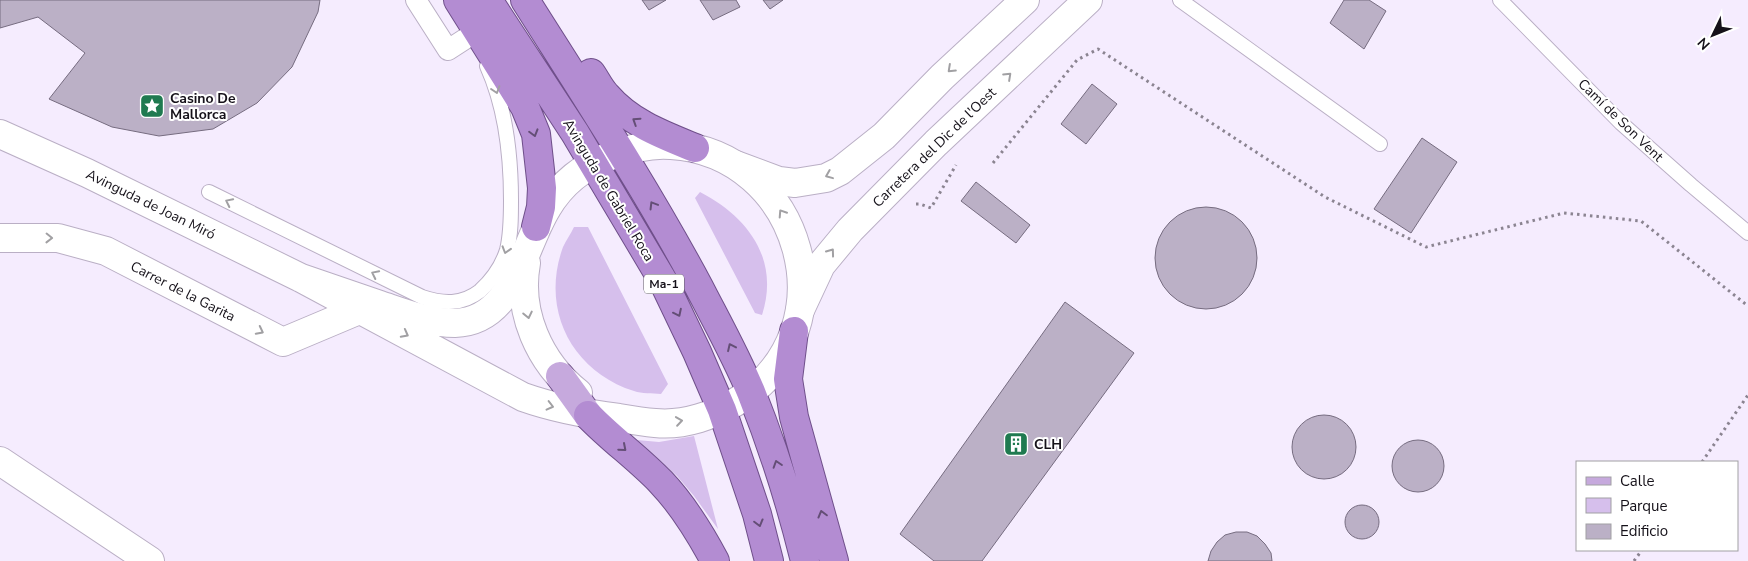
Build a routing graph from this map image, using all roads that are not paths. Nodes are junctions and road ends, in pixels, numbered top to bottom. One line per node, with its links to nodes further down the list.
1 (416, 0): 10 (street)
2 (450, 0): 23 (lane, one-way to 23)
3 (458, 0): 20 (highway, one-way to 20)
4 (488, 0): 15 (highway, Avinguda de Gabriel Roca / Ma-1)
5 (1025, 0): 16 (street, one-way to 16)
6 (1088, 0): 25 (street, Carretera del Dic de l'Oest, one-way to 6)
7 (1180, 0): 12 (lane)
8 (1500, 0): 18 (lane, Camí de Son Vent)
9 (531, 11): 13 (highway, one-way to 9); 14 (highway, Avinguda de Gabriel Roca / Ma-1)
10 (465, 39)
11 (0, 134): 21 (street, Avinguda de Joan Miró)
12 (1380, 144)
13 (696, 148): 14 (street); 16 (street)
14 (622, 152): 15 (street); 27 (highway, Avinguda de Gabriel Roca / Ma-1, one-way to 14)
15 (594, 164): 20 (street); 28 (highway, Avinguda de Gabriel Roca / Ma-1, one-way to 28)
16 (735, 164): 25 (street, one-way to 16)
17 (209, 192): 23 (lane, one-way to 17)
18 (1748, 232)
19 (0, 238): 24 (street, Carrer de la Garita, one-way to 24)
20 (532, 238): 22 (street); 26 (street, one-way to 26)
21 (301, 278): 22 (street); 24 (street)
22 (512, 282): 23 (lane)
23 (435, 301)
24 (359, 310): 29 (street, one-way to 29)
25 (797, 321): 27 (street, Carretera del Dic de l'Oest); 36 (highway, one-way to 25)
26 (560, 376): 29 (main road); 30 (street)
27 (751, 392): 28 (street, Carretera del Dic de l'Oest); 35 (highway, Avinguda de Gabriel Roca / Ma-1, one-way to 27)
28 (722, 410): 30 (street, Carretera del Dic de l'Oest, one-way to 28); 34 (highway, Avinguda de Gabriel Roca / Ma-1, one-way to 34)
29 (588, 415): 30 (street); 33 (highway, one-way to 33)
30 (635, 420)
31 (0, 461): 32 (street)
32 (150, 561)
33 (715, 561)
34 (769, 561)
35 (805, 561)
36 (834, 561)

